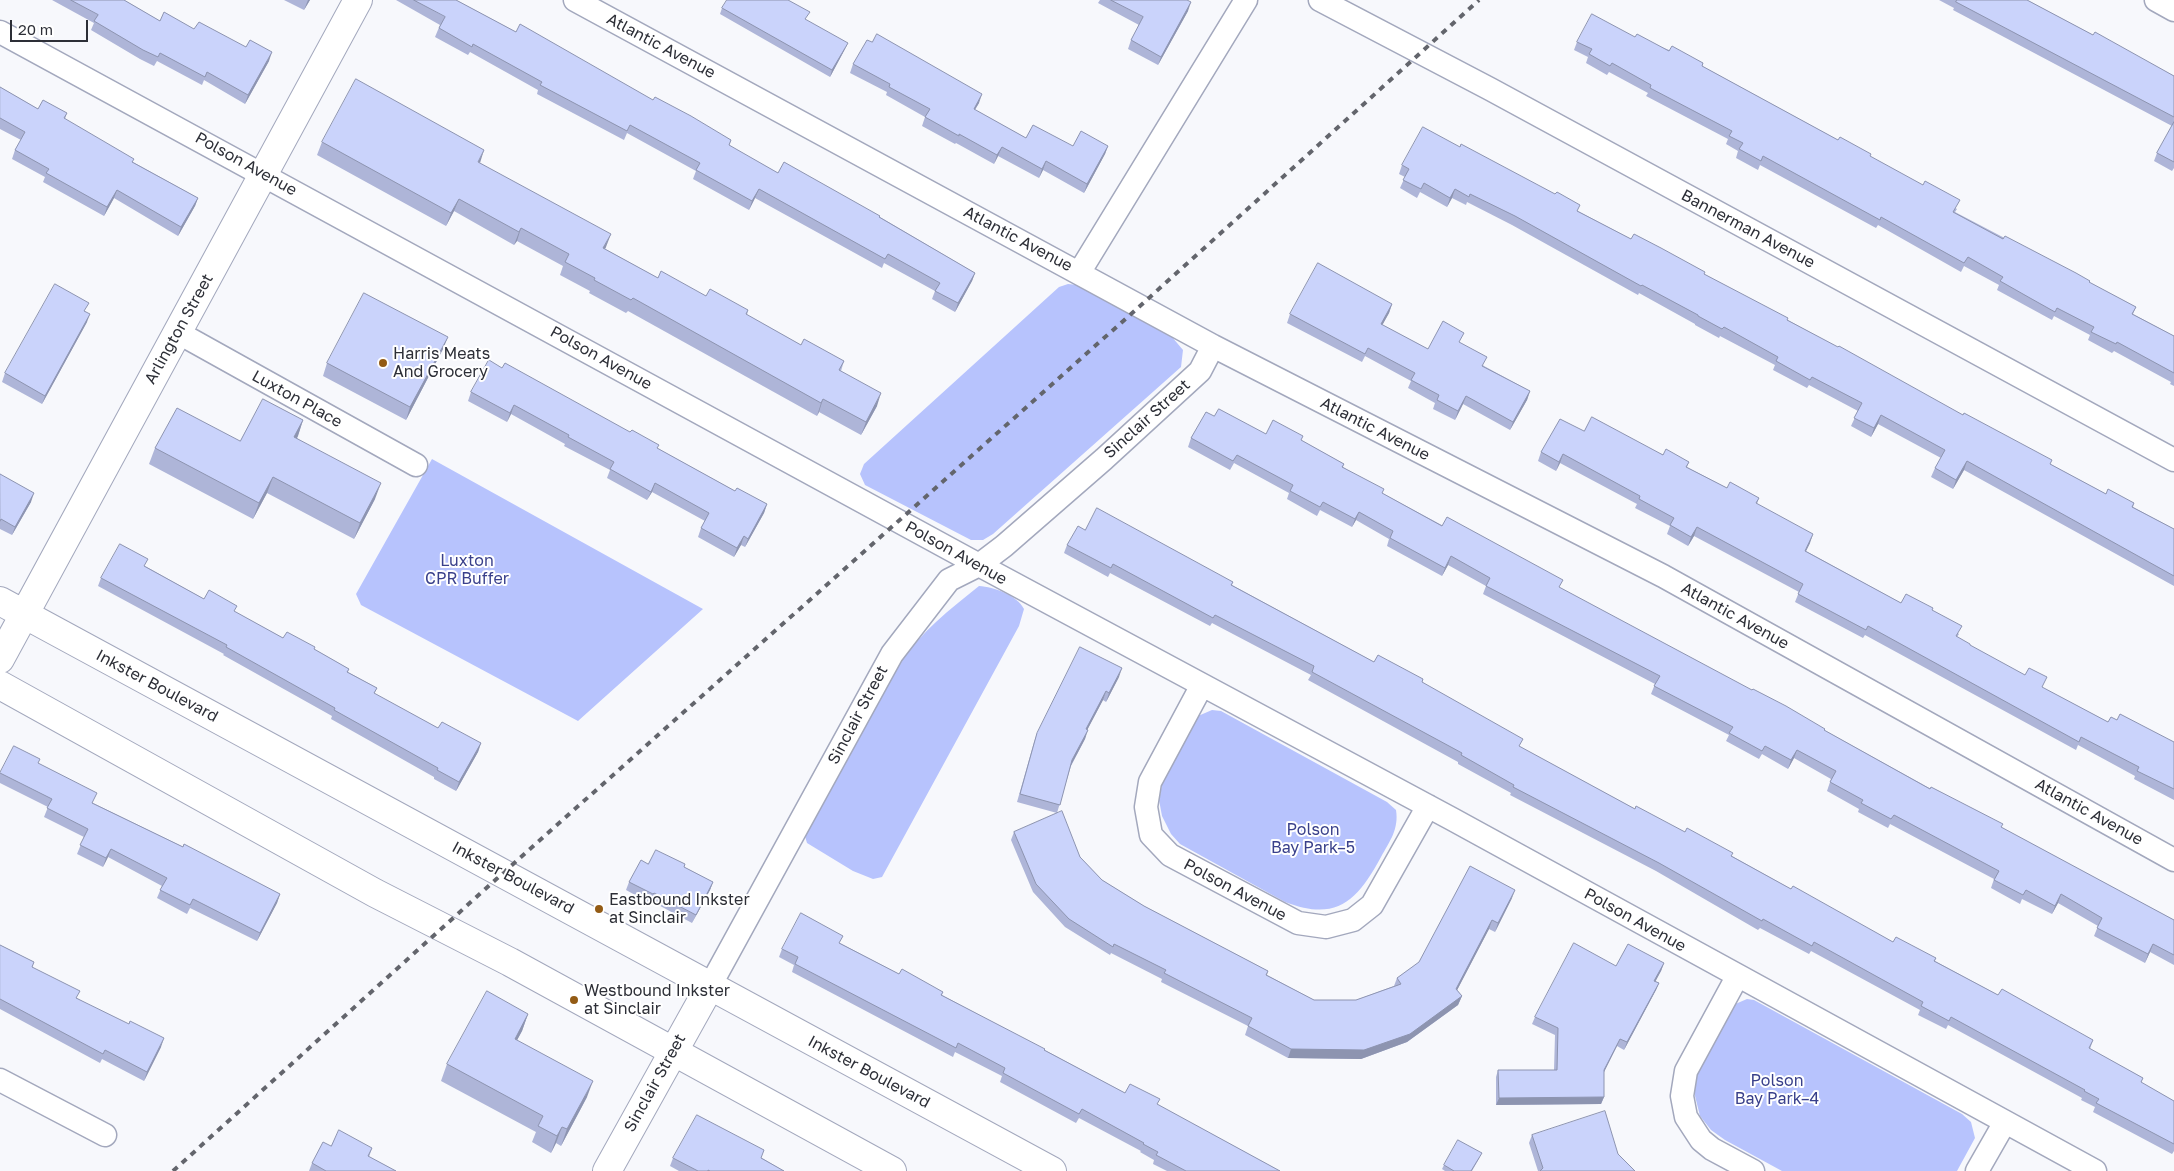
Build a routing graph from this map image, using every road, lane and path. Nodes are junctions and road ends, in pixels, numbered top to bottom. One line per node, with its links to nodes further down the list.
1 (358, 0): 8 (main road, Arlington Street)
2 (575, 0): 9 (street, Atlantic Avenue)
3 (1246, 0): 9 (street)
4 (1320, 0): 12 (street, Bannerman Avenue)
5 (2156, 0): 6 (street)
6 (2174, 10)
7 (0, 32): 8 (street, Polson Avenue)
8 (262, 173): 10 (main road, Arlington Street); 14 (street, Polson Avenue)
9 (1079, 272): 11 (street, Atlantic Avenue)
10 (177, 332): 13 (street, Luxton Place); 16 (main road, Arlington Street)
11 (1213, 346): 14 (street, Sinclair Street); 21 (street, Atlantic Avenue)
12 (2174, 460)
13 (416, 465)
14 (978, 565): 19 (street, Polson Avenue); 23 (street, Sinclair Street)
15 (0, 601): 16 (main road, Inkster Boulevard)
16 (24, 614): 17 (main road, Arlington Street); 23 (main road, Inkster Boulevard)
17 (0, 659)
18 (0, 685): 24 (main road)
19 (1202, 685): 20 (street, Polson Avenue); 20 (street, Polson Avenue)
20 (1428, 806): 22 (street, Polson Avenue)
21 (2174, 860)
22 (1737, 977): 26 (street, Polson Avenue); 31 (street)
23 (710, 986): 24 (main road, Sinclair Street); 30 (main road, Inkster Boulevard)
24 (672, 1051): 28 (main road, Sinclair Street); 29 (main road)
25 (0, 1080): 27 (street)
26 (2005, 1122): 32 (street); 33 (street, Polson Avenue)
27 (105, 1135)
28 (608, 1171)
29 (892, 1171)
30 (1052, 1171)
31 (1753, 1171)
32 (1977, 1171)
33 (2096, 1171)

